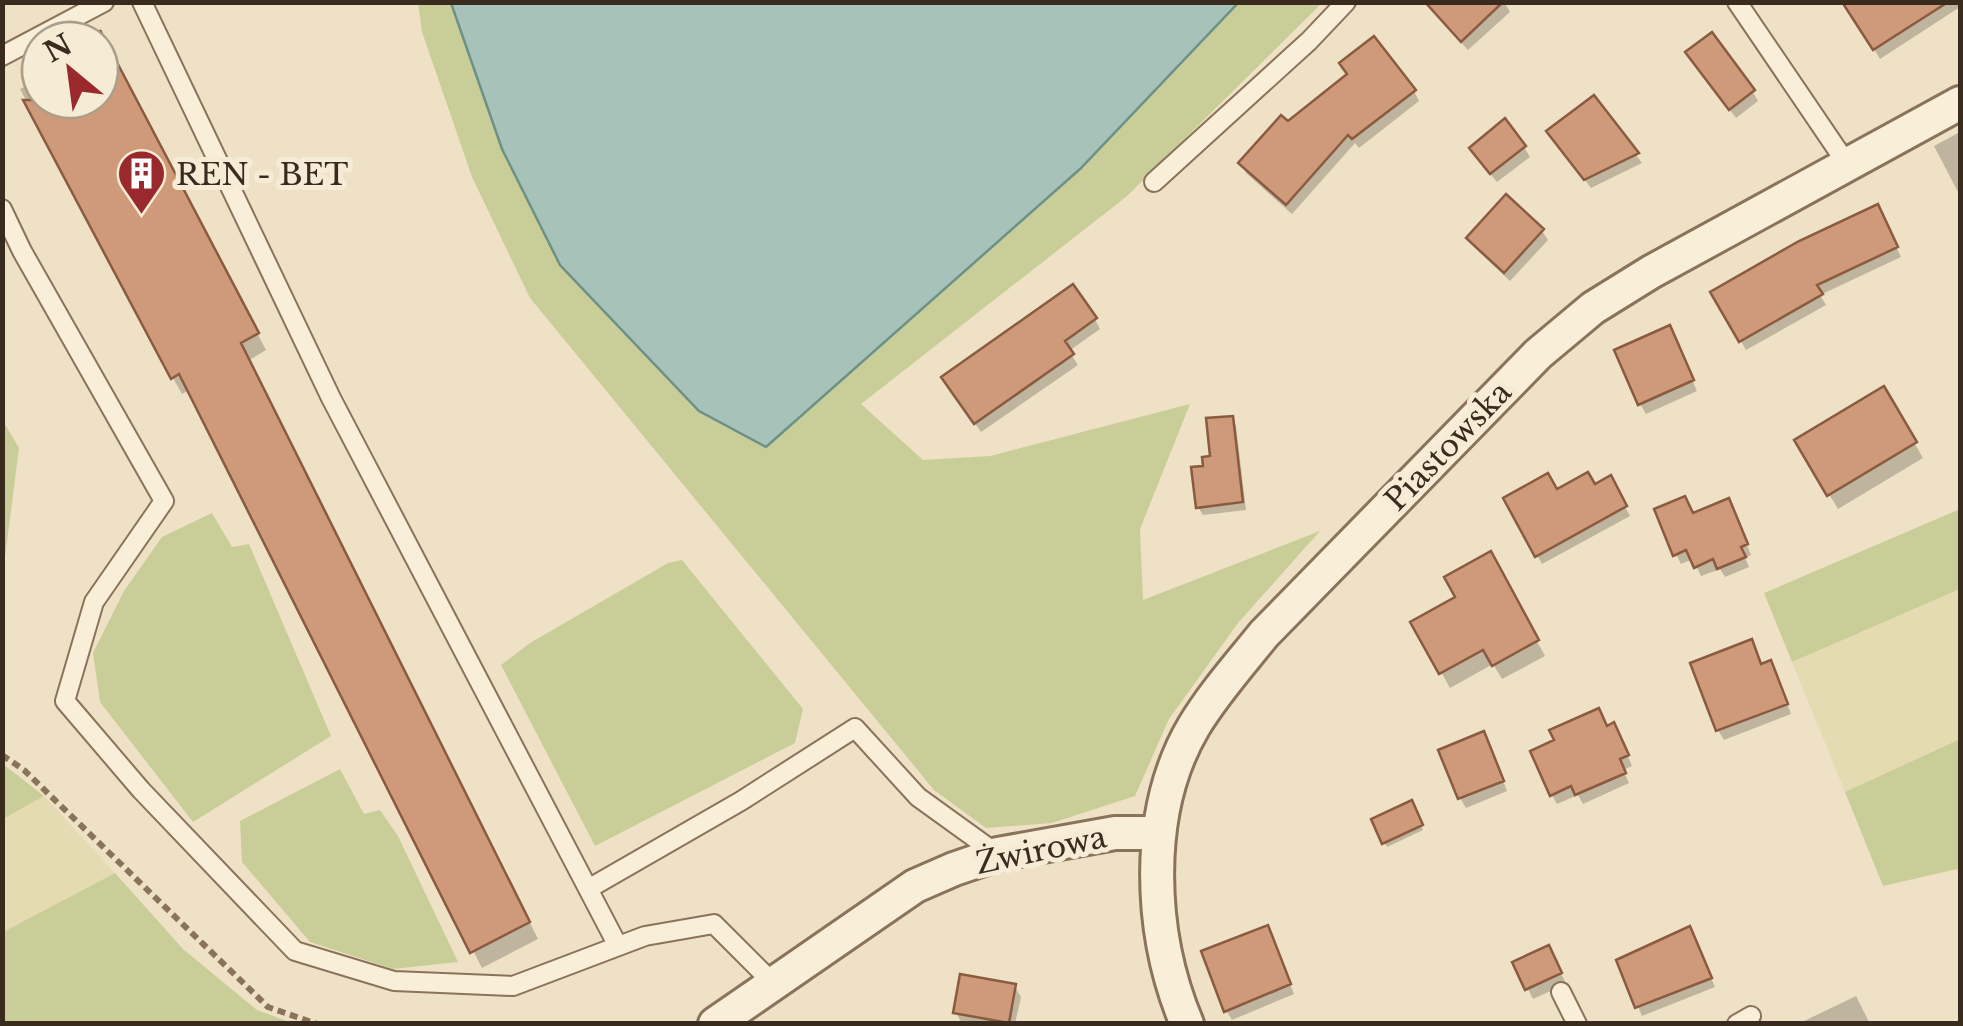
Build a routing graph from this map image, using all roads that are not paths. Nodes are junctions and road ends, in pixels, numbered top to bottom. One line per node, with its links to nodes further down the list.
1 (104, 2): 5 (lane)
2 (142, 2): 12 (lane)
3 (1346, 2): 8 (lane)
4 (1737, 2): 7 (lane)
5 (2, 56)
6 (1960, 103): 7 (street, Piastowska)
7 (1847, 164): 10 (street, Piastowska)
8 (1154, 182)
9 (2, 209): 13 (lane)
10 (1159, 833): 11 (street, Żwirowa); 17 (street)
11 (998, 854): 12 (lane); 14 (street, Żwirowa)
12 (588, 889): 13 (lane)
13 (618, 946): 14 (lane)
14 (774, 984): 16 (street, Żwirowa)
15 (1561, 992): 18 (lane)
16 (714, 1024)
17 (1188, 1024)
18 (1577, 1024)

